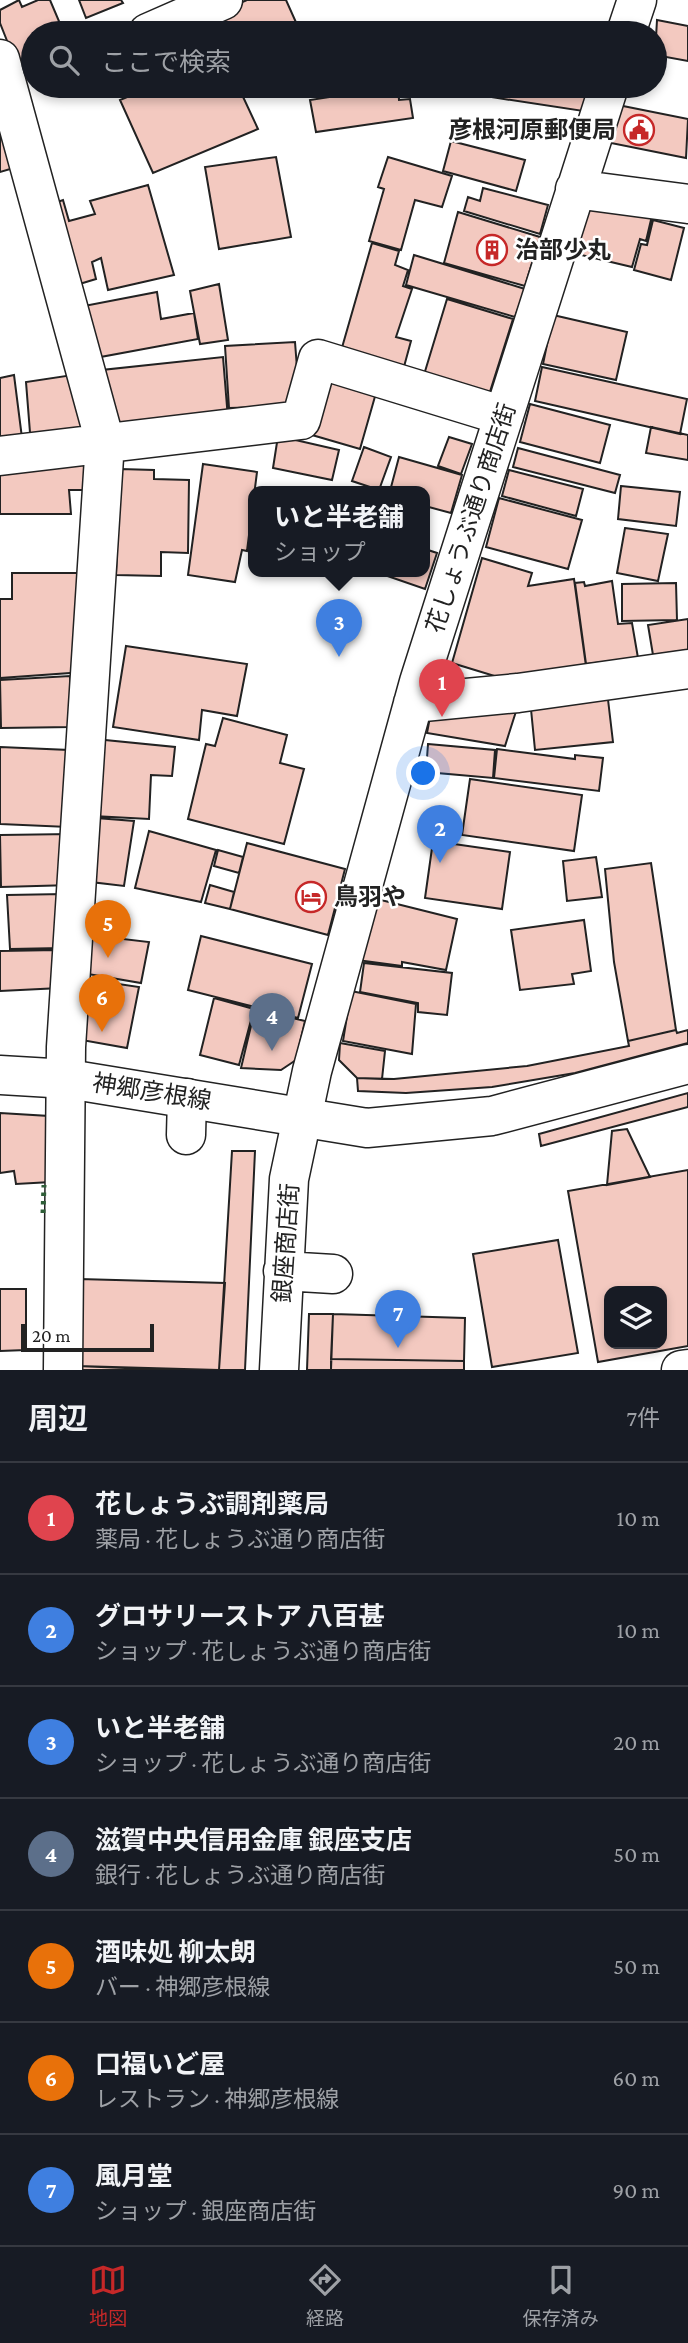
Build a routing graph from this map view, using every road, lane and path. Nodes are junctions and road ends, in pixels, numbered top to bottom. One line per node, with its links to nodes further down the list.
1 (223, 0): 2 (street)
2 (175, 21)
3 (14, 79): 8 (street)
4 (605, 98): 5 (street, 花しょうぶ通り商店街)
5 (575, 189): 6 (street); 7 (street, 花しょうぶ通り商店街)
6 (688, 204)
7 (504, 416): 8 (street); 11 (street, 花しょうぶ通り商店街)
8 (105, 442): 9 (street); 14 (street)
9 (0, 456)
10 (688, 669): 11 (street)
11 (411, 687): 16 (street, 花しょうぶ通り商店街)
12 (688, 1064): 16 (street, 神郷彦根線)
13 (0, 1075): 14 (street, 神郷彦根線)
14 (68, 1079): 15 (street, 神郷彦根線); 21 (street)
15 (187, 1098): 16 (street, 神郷彦根線); 17 (street)
16 (302, 1117): 18 (street, 銀座商店街)
17 (186, 1135)
18 (284, 1271): 19 (street); 22 (street, 銀座商店街)
19 (332, 1274)
20 (688, 1369): 23 (street)
21 (62, 1370)
22 (279, 1370)
23 (681, 1370)

